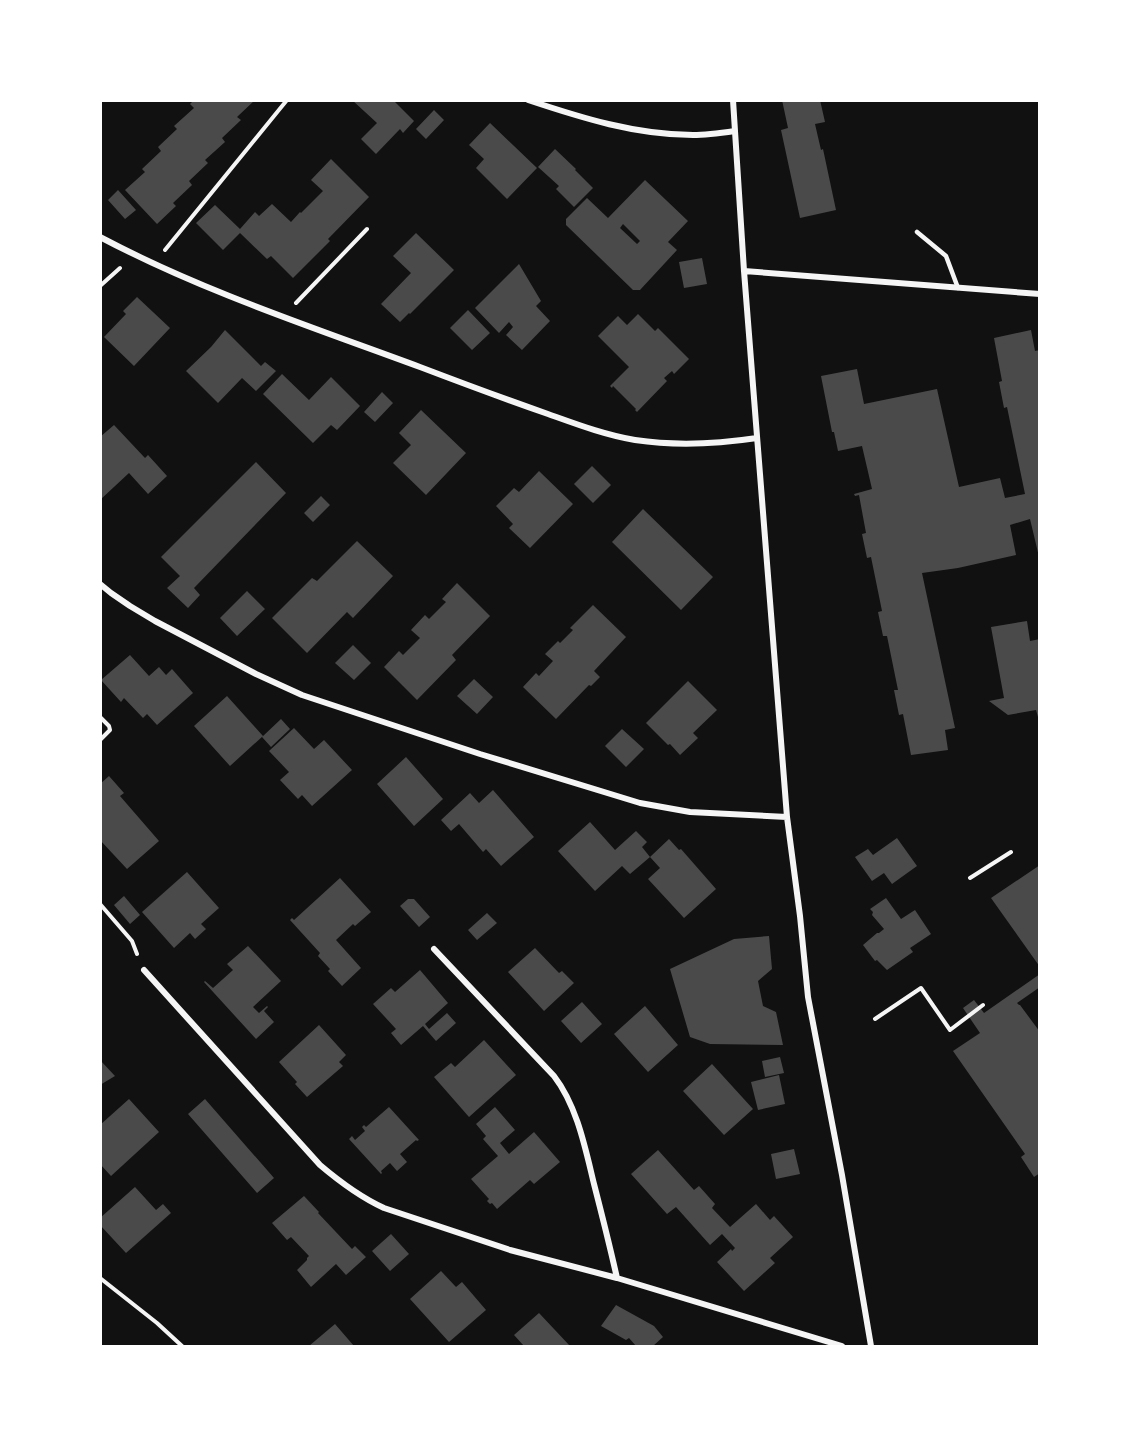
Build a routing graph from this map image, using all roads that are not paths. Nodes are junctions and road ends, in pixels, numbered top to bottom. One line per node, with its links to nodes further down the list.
1 (528, 100): 3 (street)
2 (733, 100): 3 (street)
3 (735, 131): 6 (street)
4 (917, 232): 7 (lane)
5 (100, 237): 9 (street)
6 (744, 271): 7 (street); 9 (street)
7 (958, 288): 8 (street)
8 (1040, 294)
9 (757, 438): 11 (street)
10 (100, 584): 11 (street)
11 (787, 817): 16 (street)
12 (434, 949): 14 (street)
13 (144, 970): 14 (street)
14 (617, 1278): 15 (street)
15 (842, 1347)
16 (871, 1347)

